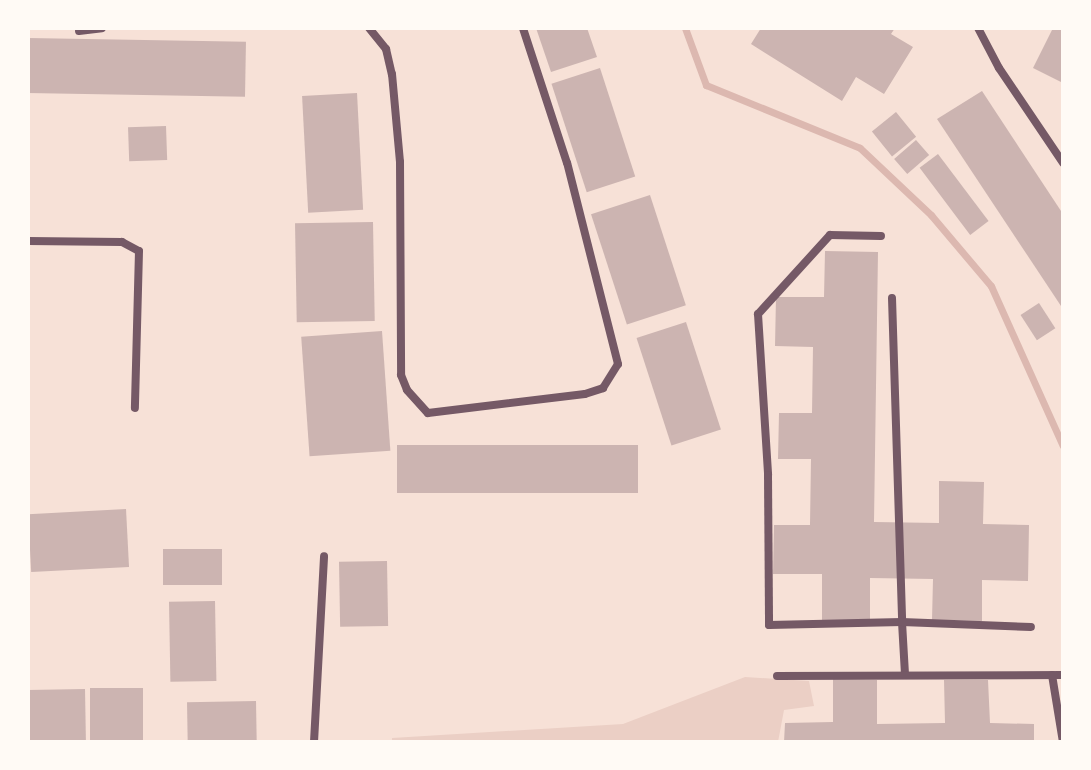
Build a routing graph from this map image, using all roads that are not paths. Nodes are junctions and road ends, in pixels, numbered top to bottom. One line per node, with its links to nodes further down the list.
1 (102, 28): 5 (street)
2 (369, 28): 3 (street)
3 (523, 28)
4 (978, 28): 6 (street)
5 (79, 31)
6 (1063, 163)
7 (881, 236): 12 (street)
8 (28, 241): 10 (street)
9 (892, 298): 12 (street)
10 (135, 408)
11 (324, 556): 18 (street)
12 (902, 622): 13 (street); 14 (street)
13 (1031, 627)
14 (905, 674): 15 (street); 17 (street)
15 (1052, 675): 16 (street); 19 (street)
16 (1063, 675)
17 (777, 676)
18 (314, 742)
19 (1063, 742)

